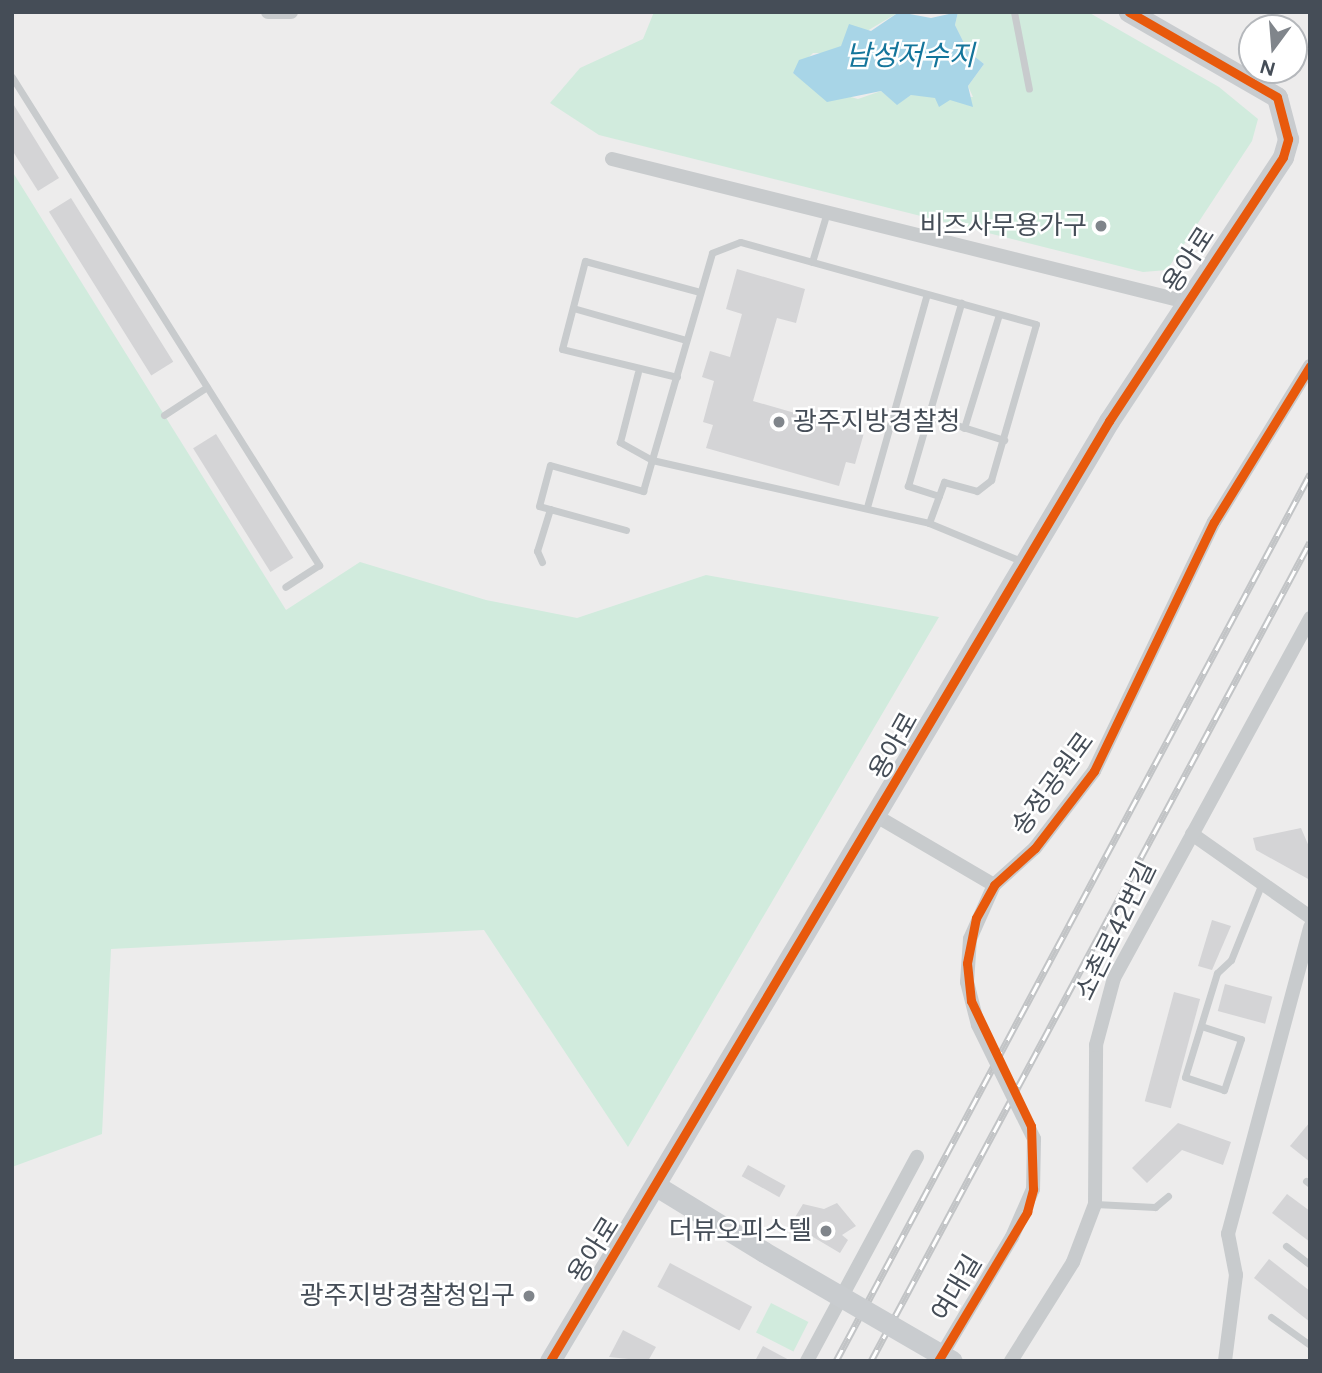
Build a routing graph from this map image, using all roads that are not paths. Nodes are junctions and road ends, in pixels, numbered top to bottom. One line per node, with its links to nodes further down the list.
1 (268, 12): 2 (street)
2 (291, 12)
3 (1014, 12): 6 (lane)
4 (1129, 12): 12 (street, 용아로)
5 (12, 77): 20 (lane)
6 (1029, 89)
7 (612, 159): 8 (street, 용아로)
8 (827, 210): 9 (lane); 12 (street, 용아로)
9 (812, 262): 10 (lane); 11 (lane)
10 (700, 292): 14 (lane); 16 (lane)
11 (927, 294): 13 (lane); 27 (lane)
12 (1187, 302): 32 (street, 용아로)
13 (961, 303): 15 (lane); 22 (lane)
14 (573, 308): 16 (lane); 18 (lane)
15 (999, 314): 23 (lane); 24 (lane)
16 (686, 340): 19 (lane)
17 (1310, 366): 38 (street, 송정공원로)
18 (638, 372): 19 (lane); 25 (lane)
19 (677, 377): 25 (lane)
20 (207, 387): 21 (lane); 33 (lane)
21 (164, 415)
22 (928, 416): 23 (lane); 26 (lane)
23 (964, 428): 24 (lane)
24 (1004, 440): 26 (lane)
25 (652, 460): 27 (lane); 28 (lane)
26 (939, 496): 29 (lane)
27 (867, 507): 29 (lane)
28 (550, 509): 30 (lane); 31 (lane)
29 (929, 523): 32 (lane)
30 (626, 530)
31 (542, 562)
32 (1024, 563): 35 (street, 용아로)
33 (285, 587)
34 (1310, 618): 36 (street, 소촌로42번길)
35 (878, 817): 38 (street); 43 (street, 용아로)
36 (1192, 834): 37 (street); 45 (street, 소촌로42번길)
37 (1262, 883): 39 (street); 41 (lane)
38 (994, 886): 46 (street, 송정공원로, bridge)
39 (1310, 917)
40 (1310, 927): 56 (street)
41 (1201, 1026): 41 (lane)
42 (916, 1157): 52 (street)
43 (658, 1187): 51 (street, 용아로); 54 (street, bridge)
44 (1168, 1196): 45 (lane)
45 (1095, 1204): 55 (street, 소촌로42번길)
46 (1012, 1237): 53 (street, 여대길)
47 (1286, 1246): 48 (lane)
48 (1310, 1265)
49 (1271, 1317): 50 (lane)
50 (1310, 1345)
51 (550, 1361)
52 (807, 1361)
53 (938, 1361)
54 (953, 1361)
55 (1011, 1361)
56 (1225, 1361)

